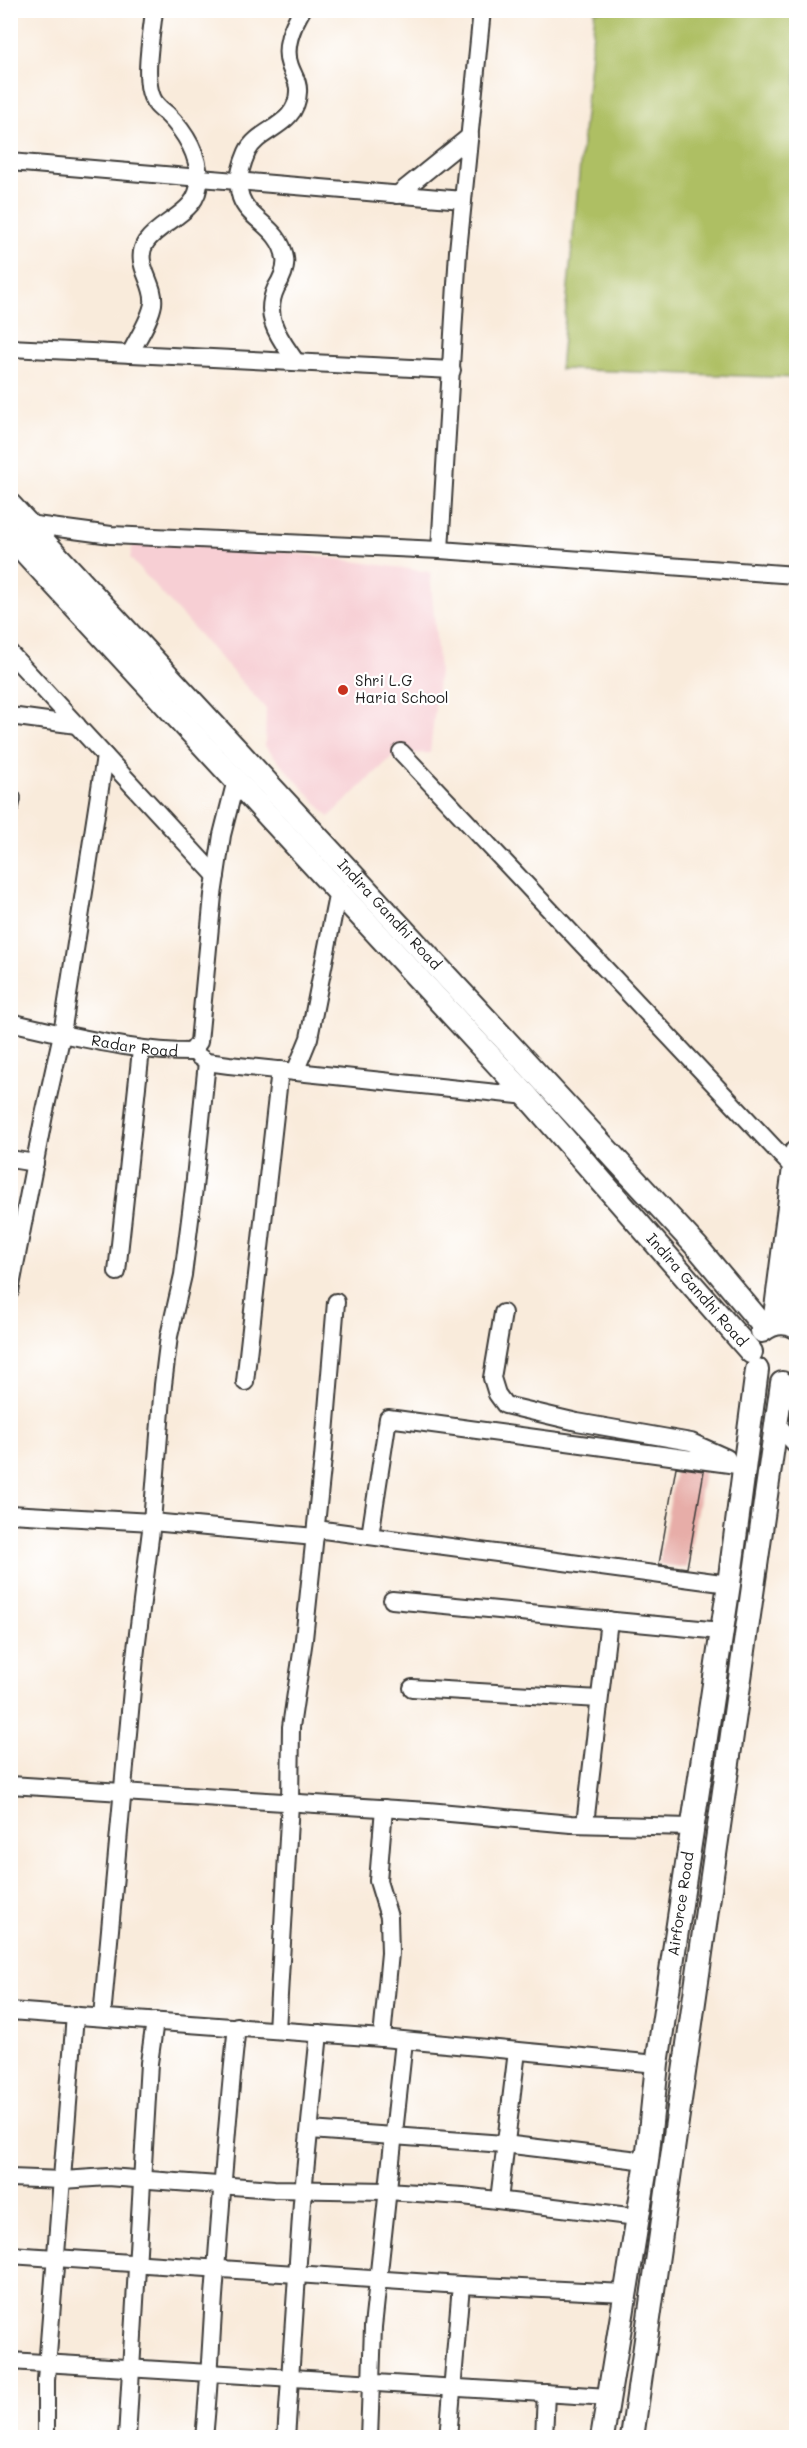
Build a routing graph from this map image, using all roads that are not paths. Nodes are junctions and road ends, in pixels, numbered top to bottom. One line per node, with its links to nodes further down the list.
1 (154, 10): 6 (street)
2 (302, 10): 7 (street)
3 (482, 10): 4 (street)
4 (470, 136): 8 (street); 9 (street)
5 (10, 162): 6 (street)
6 (199, 178): 7 (street); 11 (street)
7 (238, 181): 8 (street); 12 (street)
8 (397, 195): 9 (street)
9 (464, 200): 13 (street)
10 (10, 348): 11 (street)
11 (130, 354): 12 (street)
12 (296, 362): 13 (street)
13 (452, 370): 16 (street)
14 (10, 505): 15 (main road, Indira Gandhi Road)
15 (17, 533): 16 (street); 23 (main road, Indira Gandhi Road); 41 (main road, Indira Gandhi Road)
16 (441, 550): 17 (street)
17 (796, 575)
18 (10, 653): 20 (street)
19 (10, 716): 20 (street)
20 (77, 725): 22 (street)
21 (401, 752): 34 (street)
22 (105, 756): 24 (street); 27 (street)
23 (236, 780): 24 (street, Radar Road); 25 (main road, Indira Gandhi Road)
24 (216, 876): 29 (street, Radar Road)
25 (338, 891): 31 (street); 32 (main road, Indira Gandhi Road)
26 (10, 1022): 27 (street, Radar Road)
27 (62, 1034): 28 (street, Radar Road); 35 (street)
28 (141, 1050): 29 (street, Radar Road); 36 (street)
29 (191, 1052): 30 (street)
30 (207, 1062): 31 (street); 49 (street)
31 (288, 1071): 32 (street); 43 (street)
32 (527, 1096): 42 (main road, Indira Gandhi Road)
33 (10, 1159): 35 (street)
34 (795, 1160): 41 (main road)
35 (35, 1163): 37 (street)
36 (117, 1272)
37 (10, 1291)
38 (796, 1294): 41 (main road)
39 (336, 1302): 50 (street)
40 (504, 1312): 47 (street)
41 (782, 1326): 42 (main road)
42 (754, 1361): 44 (main road); 47 (main road, Airforce Road)
43 (245, 1382)
44 (792, 1383): 45 (main road, Airforce Road)
45 (776, 1423): 46 (street); 112 (main road, Airforce Road)
46 (796, 1445)
47 (744, 1466): 51 (street); 52 (main road, Airforce Road)
48 (10, 1514): 49 (street)
49 (152, 1522): 50 (street); 59 (street)
50 (315, 1533): 51 (street); 60 (street)
51 (370, 1536): 52 (street)
52 (729, 1584): 55 (main road, Airforce Road)
53 (392, 1600): 54 (street)
54 (609, 1620): 55 (street); 57 (street)
55 (722, 1631): 63 (main road, Airforce Road)
56 (412, 1688): 57 (street)
57 (599, 1699): 62 (street)
58 (10, 1785): 59 (street)
59 (123, 1792): 60 (street); 66 (street)
60 (290, 1803): 61 (street); 69 (street)
61 (384, 1808): 62 (street); 71 (street)
62 (585, 1824): 63 (street)
63 (691, 1827): 74 (main road, Airforce Road)
64 (10, 2011): 65 (street)
65 (75, 2015): 66 (street); 80 (street)
66 (102, 2017): 67 (street)
67 (155, 2021): 68 (street); 81 (street)
68 (237, 2026): 69 (street); 82 (street)
69 (277, 2030): 70 (street)
70 (319, 2033): 71 (street); 75 (street)
71 (382, 2038): 72 (street)
72 (404, 2041): 73 (street); 76 (street)
73 (517, 2051): 74 (street); 77 (street)
74 (657, 2064): 78 (main road, Airforce Road)
75 (310, 2130): 76 (street); 83 (street)
76 (393, 2135): 77 (street); 84 (street)
77 (504, 2144): 78 (street); 85 (street)
78 (646, 2161): 86 (main road, Airforce Road)
79 (10, 2178): 80 (street)
80 (63, 2180): 81 (street); 88 (street)
81 (141, 2180): 82 (street); 89 (street)
82 (223, 2186): 83 (street); 90 (street)
83 (304, 2190): 84 (street); 91 (street)
84 (387, 2191): 85 (street); 92 (street)
85 (499, 2200): 86 (street)
86 (637, 2217): 94 (main road, Airforce Road)
87 (10, 2255): 88 (street)
88 (57, 2258): 89 (street); 96 (street)
89 (138, 2263): 90 (street); 97 (street)
90 (216, 2267): 91 (street); 98 (street)
91 (297, 2273): 92 (street); 99 (street)
92 (378, 2277): 93 (street); 100 (street)
93 (461, 2285): 94 (street); 101 (street)
94 (625, 2293): 103 (main road, Airforce Road)
95 (10, 2361): 96 (street)
96 (47, 2362): 97 (street); 104 (street)
97 (130, 2367): 98 (street); 105 (street)
98 (211, 2372): 99 (street); 106 (street)
99 (290, 2377): 100 (street); 107 (street)
100 (371, 2382): 101 (street); 108 (street)
101 (453, 2387): 102 (street); 109 (street)
102 (546, 2393): 103 (street); 110 (street)
103 (609, 2397): 111 (main road, Airforce Road)
104 (46, 2438)
105 (127, 2438)
106 (204, 2438)
107 (286, 2438)
108 (369, 2438)
109 (448, 2438)
110 (544, 2438)
111 (602, 2438)
112 (632, 2438)

